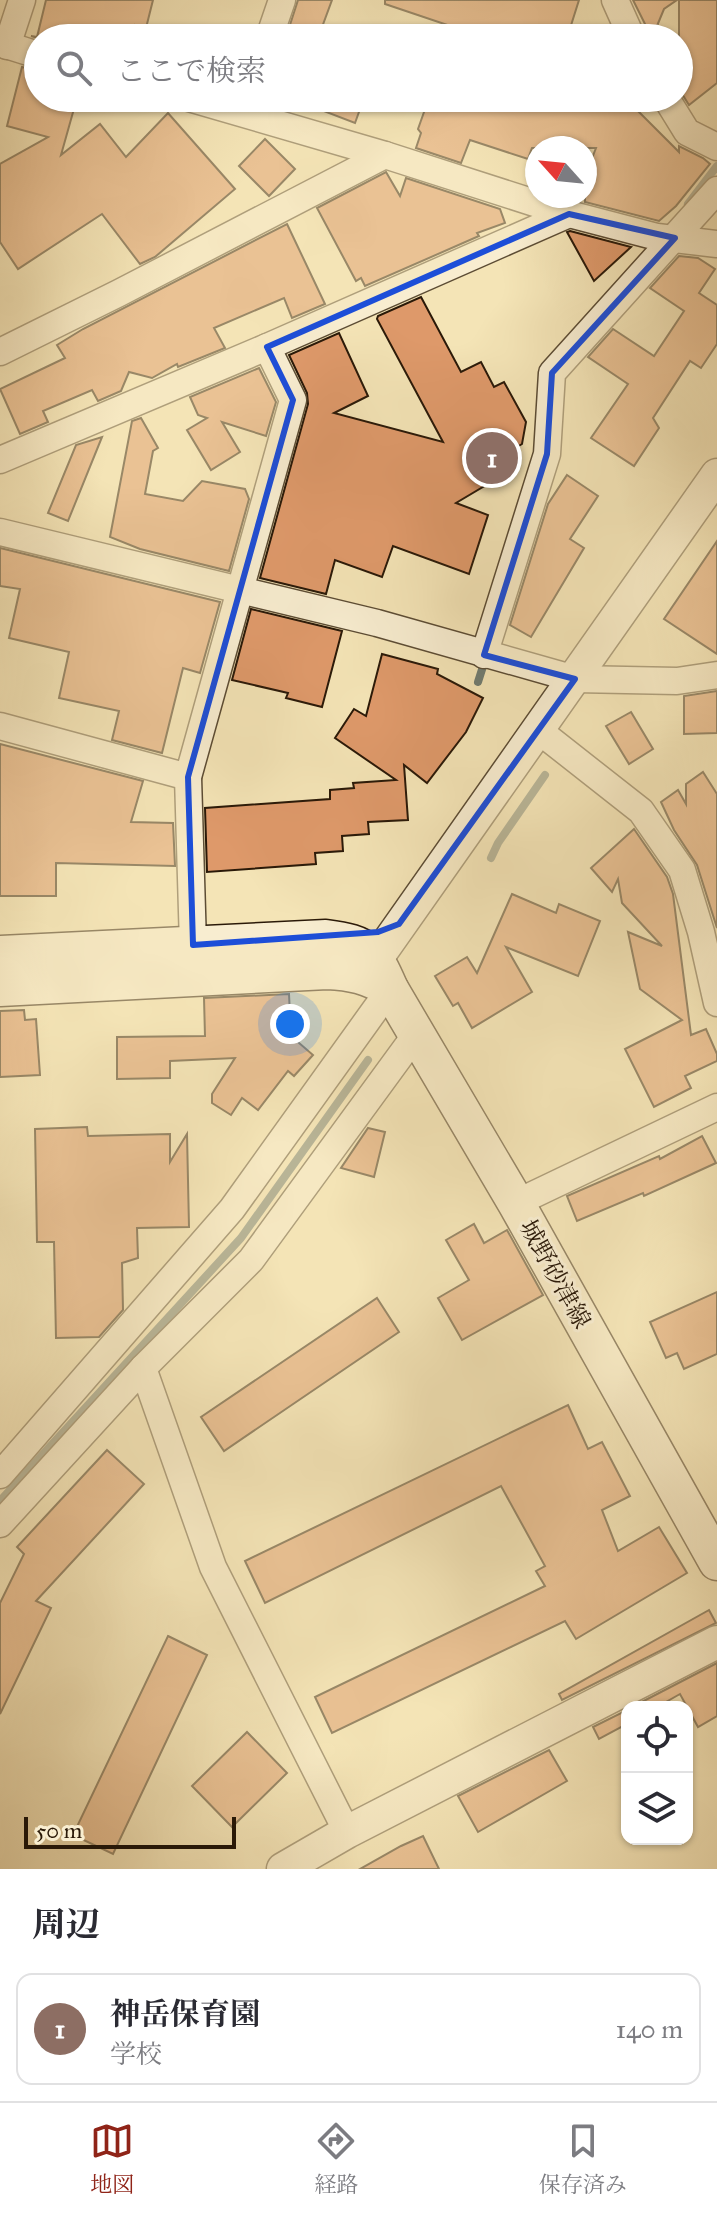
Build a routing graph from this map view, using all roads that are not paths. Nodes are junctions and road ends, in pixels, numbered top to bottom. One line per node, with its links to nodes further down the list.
1 (22, 0): 6 (street)
2 (282, 0): 4 (street)
3 (615, 0): 5 (street)
4 (274, 24)
5 (626, 24)
6 (4, 45): 7 (street)
7 (24, 51)
8 (263, 112): 11 (street)
9 (675, 112): 10 (street)
10 (716, 146)
11 (385, 155): 13 (street); 17 (street)
12 (717, 190): 14 (street)
13 (569, 214): 14 (street); 16 (street)
14 (666, 238): 15 (street); 22 (street)
15 (717, 244)
16 (267, 347): 18 (street); 21 (street)
17 (0, 352)
18 (0, 460)
19 (717, 475): 24 (street)
20 (0, 532): 21 (street)
21 (241, 589): 22 (street); 27 (street)
22 (492, 657): 24 (street)
23 (717, 675): 24 (street)
24 (575, 679): 26 (street)
25 (0, 726): 27 (street)
26 (538, 730): 28 (street); 34 (street)
27 (188, 777): 30 (street)
28 (399, 924): 29 (street); 32 (street)
29 (326, 938): 30 (main road); 32 (main road)
30 (193, 945): 31 (main road)
31 (0, 954)
32 (374, 973): 33 (main road); 35 (main road, 城野砂津線); 39 (street)
33 (0, 988)
34 (717, 1003)
35 (417, 1033): 37 (main road, 城野砂津線); 38 (street)
36 (717, 1107): 37 (street)
37 (516, 1203): 41 (main road, 城野砂津線)
38 (143, 1368): 40 (street); 43 (street)
39 (2, 1470)
40 (0, 1524)
41 (717, 1562)
42 (717, 1642): 43 (street)
43 (347, 1832): 44 (street)
44 (283, 1869)

